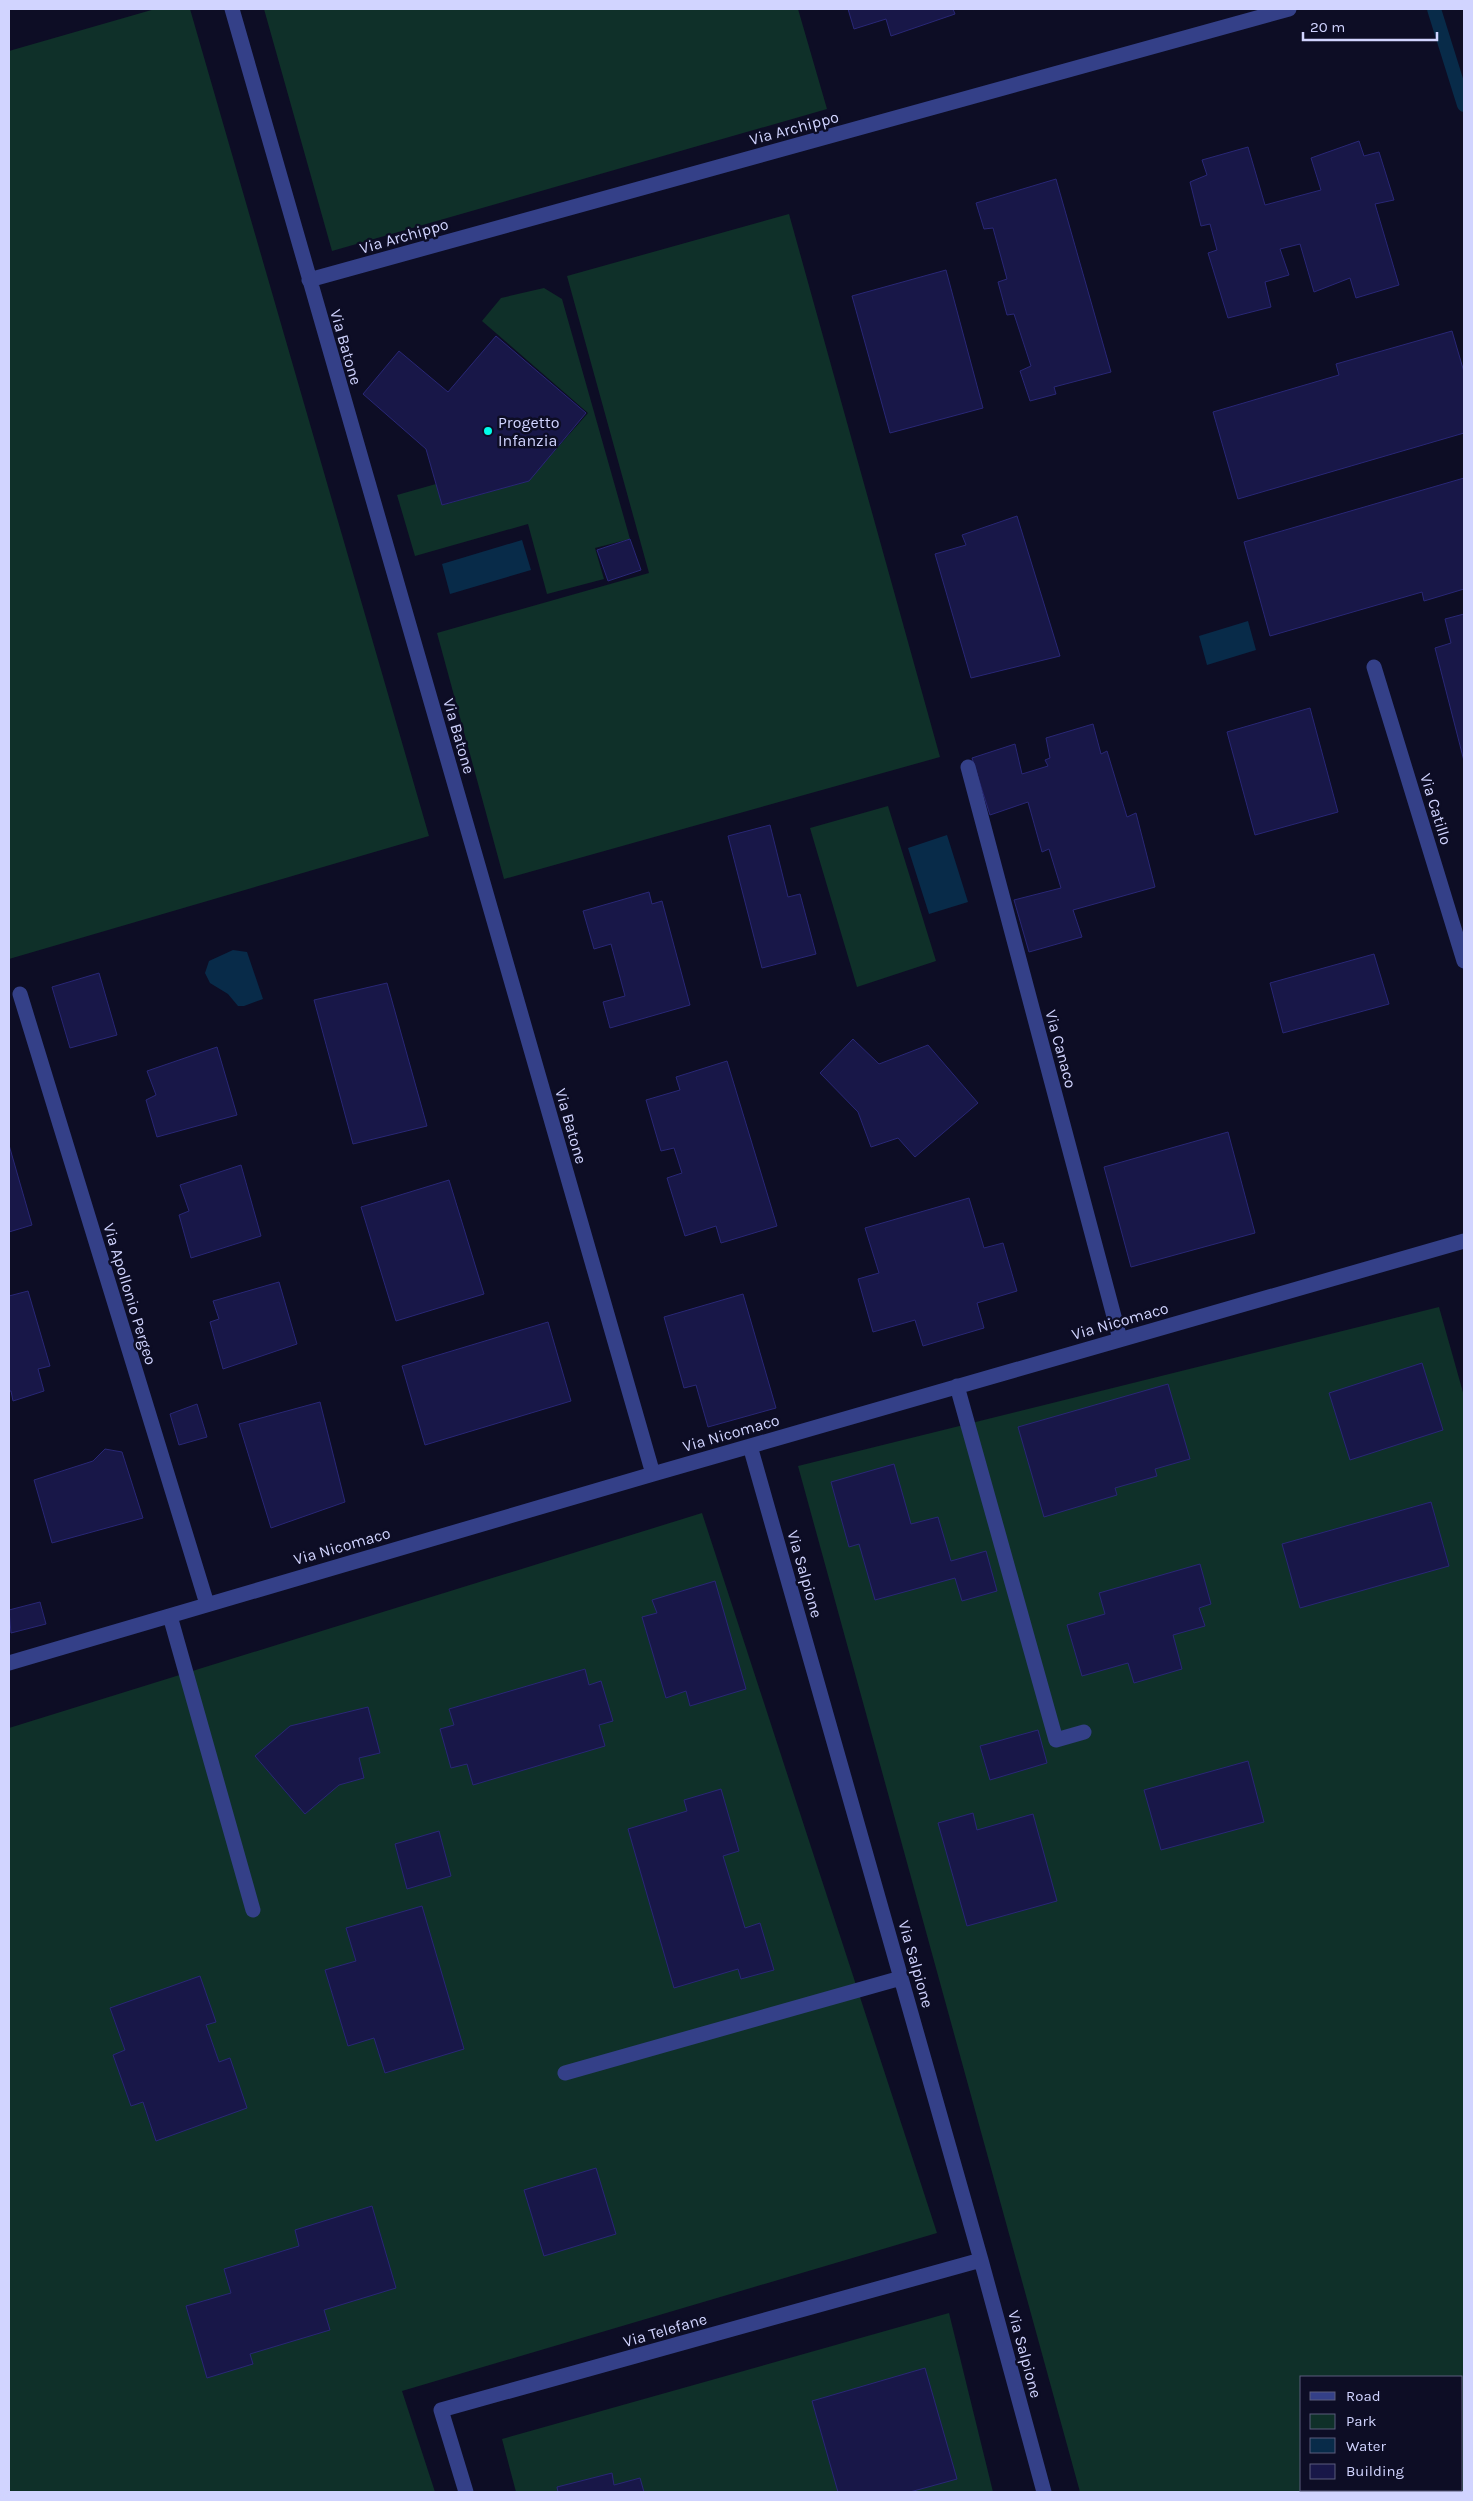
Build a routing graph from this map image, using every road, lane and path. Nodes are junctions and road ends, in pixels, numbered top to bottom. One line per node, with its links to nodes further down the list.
1 (232, 9): 3 (street, Via Batone)
2 (1289, 9): 3 (street, Via Archippo)
3 (309, 280): 12 (street, Via Batone)
4 (1374, 667): 6 (street, Via Catillo)
5 (968, 767): 9 (street, Via Canaco)
6 (1464, 961)
7 (20, 994): 13 (street, Via Apollonio Pergeo)
8 (1464, 1241): 9 (street, Via Nicomaco)
9 (1120, 1339): 10 (street, Via Nicomaco)
10 (957, 1386): 11 (street, Via Nicomaco); 16 (street)
11 (750, 1446): 12 (street, Via Nicomaco); 18 (street, Via Salpione)
12 (653, 1474): 13 (street, Via Nicomaco)
13 (207, 1604): 14 (street, Via Nicomaco)
14 (170, 1616): 15 (street, Via Nicomaco); 17 (street)
15 (9, 1663)
16 (1084, 1732)
17 (253, 1910)
18 (901, 1978): 19 (street); 20 (street, Via Salpione)
19 (565, 2073)
20 (981, 2260): 21 (street, Via Telefane); 22 (street, Via Salpione)
21 (466, 2492)
22 (1044, 2492)

